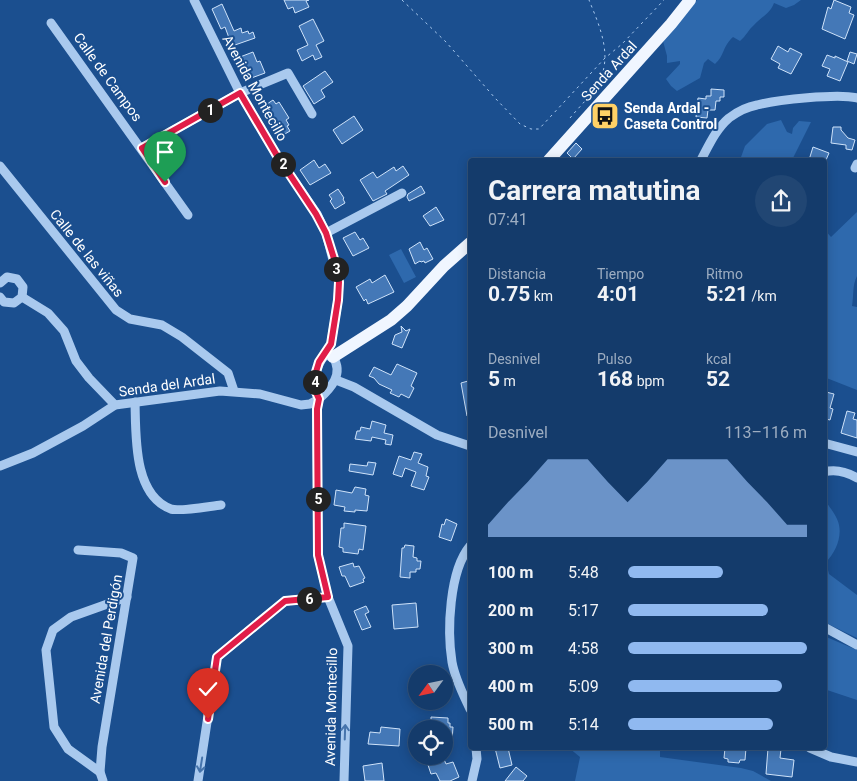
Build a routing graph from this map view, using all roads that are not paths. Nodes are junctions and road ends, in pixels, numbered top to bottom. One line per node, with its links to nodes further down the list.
1 (194, 0): 4 (street, Avenida Montecillo)
2 (690, 0): 8 (main road, Senda Ardal)
3 (51, 22): 7 (street, Calle de Campos)
4 (240, 93): 6 (street); 7 (street); 13 (street, Avenida Montecillo)
5 (857, 98): 9 (street)
6 (312, 114)
7 (142, 148): 12 (street, Calle de Campos)
8 (552, 158)
9 (702, 158)
10 (0, 166): 20 (street, Calle de las viñas)
11 (402, 193): 13 (street)
12 (188, 215)
13 (326, 233): 18 (street, Avenida Montecillo)
14 (468, 245): 18 (main road)
15 (2, 278): 16 (street)
16 (22, 297): 17 (street); 23 (street)
17 (1, 302)
18 (329, 356): 19 (street); 21 (street, Avenida Montecillo)
19 (336, 380): 21 (street); 25 (street)
20 (234, 391): 21 (street, Senda del Ardal); 22 (street, Senda del Ardal)
21 (319, 399): 34 (street, Avenida Montecillo)
22 (134, 402): 23 (street, Senda del Ardal); 30 (street)
23 (116, 405): 27 (street, Senda del Ardal)
24 (827, 444): 26 (street)
25 (468, 445)
26 (857, 452)
27 (0, 466)
28 (827, 472): 29 (street)
29 (857, 478)
30 (221, 505)
31 (468, 549): 37 (street)
32 (78, 550): 33 (street, Avenida del Perdigón)
33 (127, 597): 41 (street, Avenida del Perdigón); 41 (street)
34 (328, 597): 43 (street, one-way to 43); 44 (street, Avenida Montecillo, one-way to 34)
35 (827, 629): 36 (street)
36 (857, 645)
37 (468, 705)
38 (476, 750): 45 (street)
39 (815, 750): 40 (street)
40 (857, 762)
41 (100, 772): 42 (street, Avenida del Perdigón)
42 (102, 781)
43 (198, 781)
44 (344, 781)
45 (472, 781)

